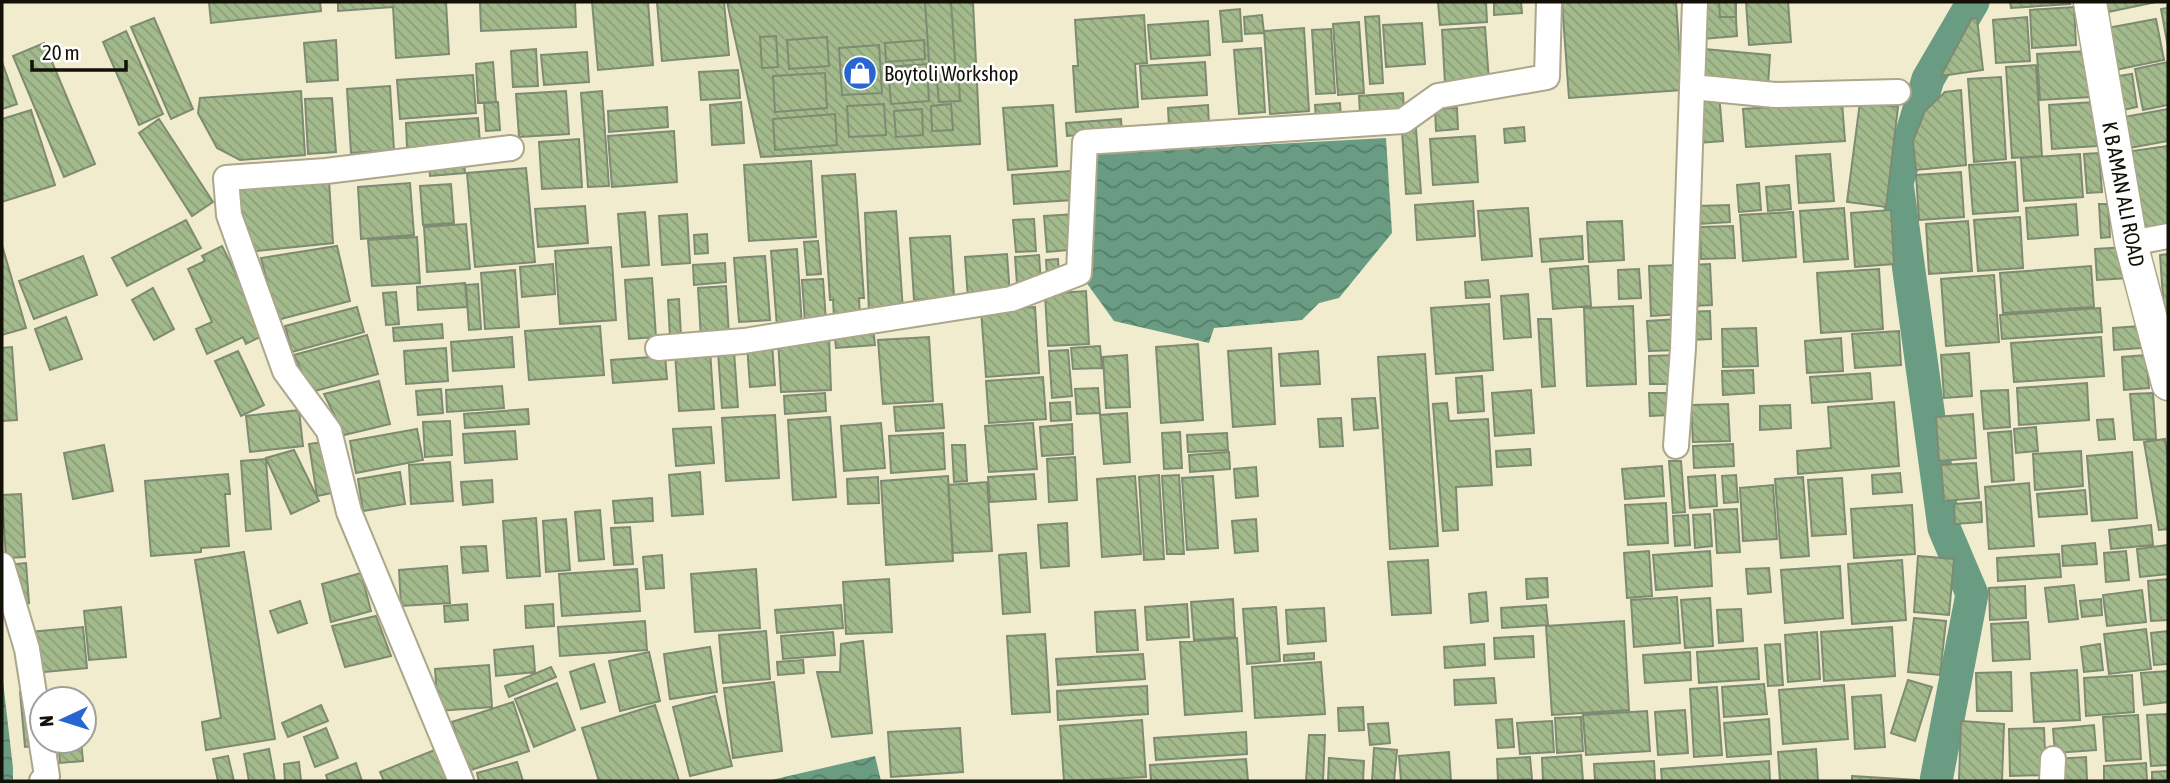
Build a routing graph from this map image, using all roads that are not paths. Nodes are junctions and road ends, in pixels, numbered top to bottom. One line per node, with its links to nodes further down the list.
1 (1549, 2): 9 (street)
2 (1695, 2): 4 (street)
3 (2090, 2): 8 (street, K B AMAN ALI ROAD)
4 (1692, 88): 5 (street); 11 (street)
5 (1898, 92)
6 (511, 148): 14 (street)
7 (2168, 236): 8 (street)
8 (2131, 243): 10 (street, K B AMAN ALI ROAD)
9 (658, 348)
10 (2168, 384)
11 (1676, 446)
12 (2, 565): 13 (street)
13 (42, 781)
14 (461, 781)

